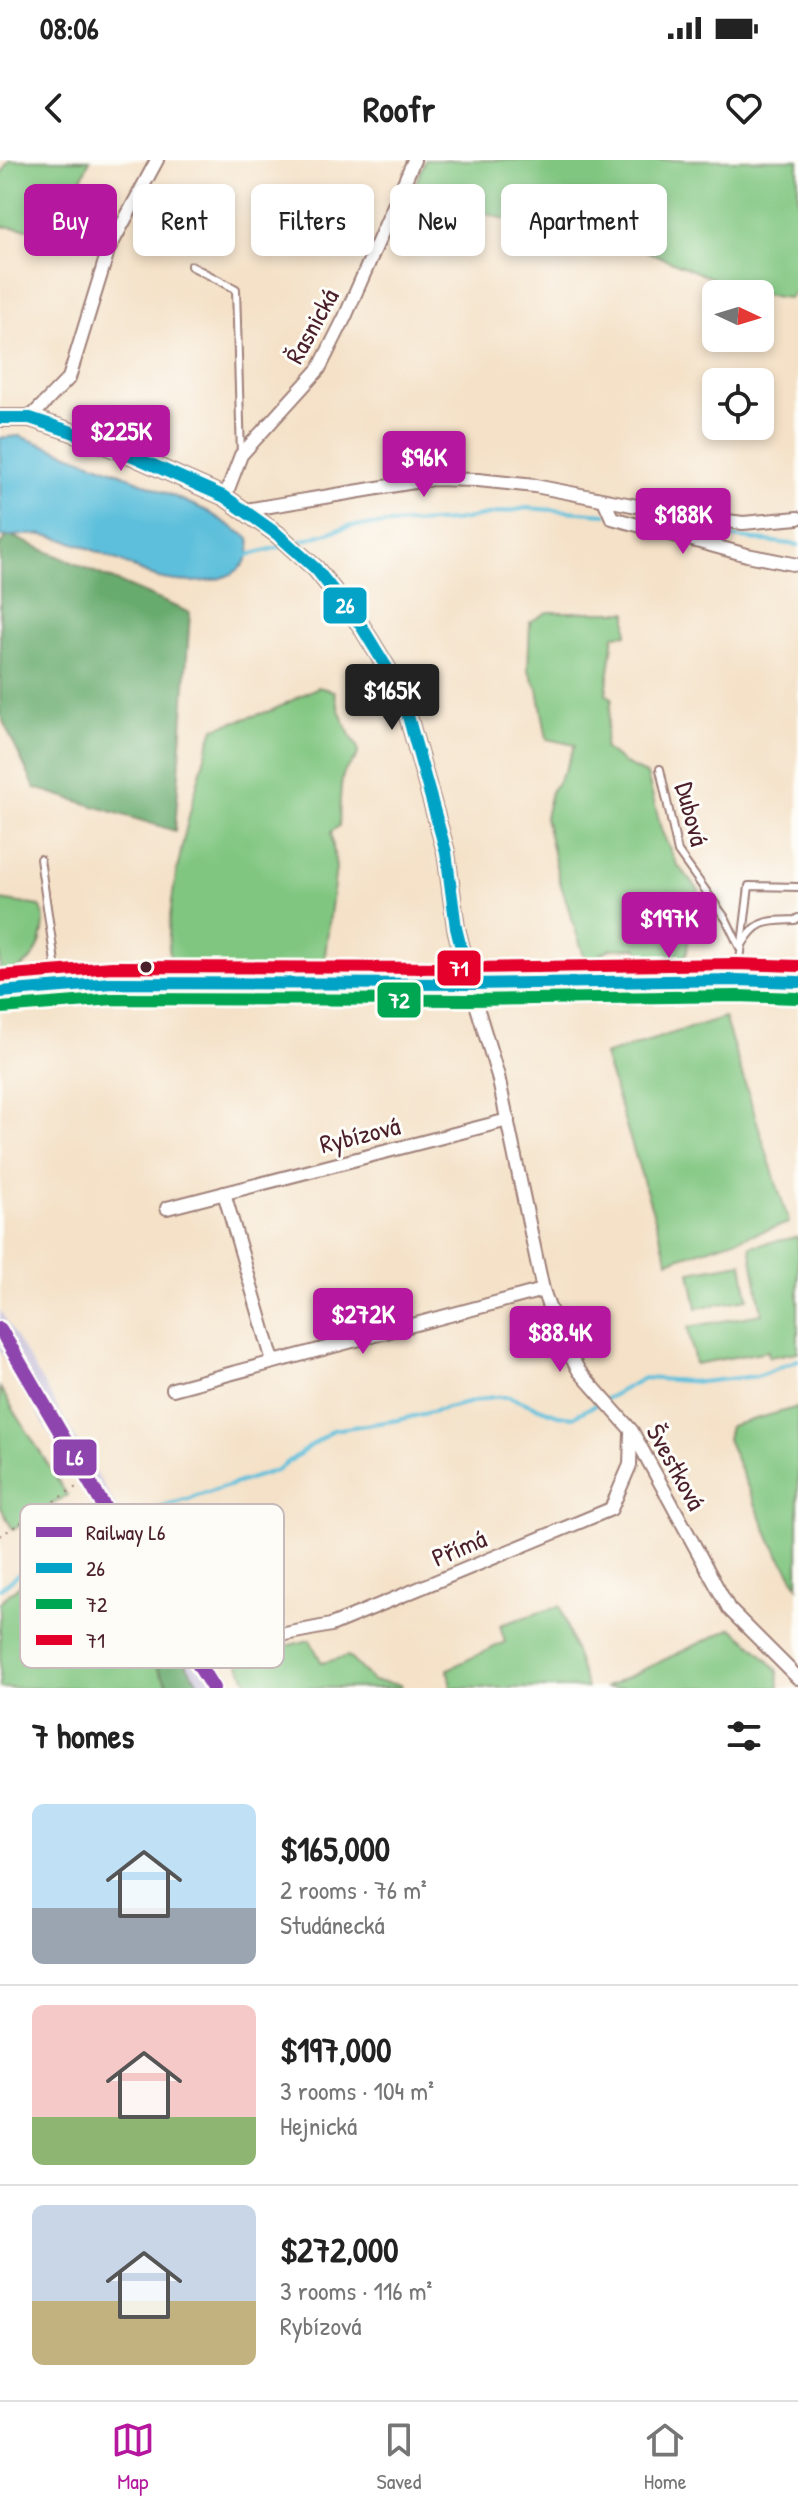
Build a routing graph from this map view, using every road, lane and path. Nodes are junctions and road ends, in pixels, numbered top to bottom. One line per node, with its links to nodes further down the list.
1 (157, 160): 5 (street)
2 (414, 160): 6 (street, Řasnická)
3 (191, 266): 6 (lane)
4 (0, 418): 5 (street)
5 (30, 418): 7 (street)
6 (241, 455): 7 (street, Řasnická)
7 (225, 497): 9 (street)
8 (604, 500): 9 (street); 10 (street); 11 (street)
9 (246, 510): 19 (street)
10 (798, 518)
11 (798, 565)
12 (660, 769): 16 (lane, Dubová)
13 (40, 859): 20 (lane)
14 (798, 887): 16 (lane)
15 (798, 918): 16 (lane)
16 (740, 948): 17 (lane)
17 (737, 980): 18 (main road); 19 (main road)
18 (798, 982)
19 (470, 984): 20 (main road); 22 (street, Švestková)
20 (59, 987): 21 (main road)
21 (0, 992)
22 (508, 1120): 23 (street, Rybízová); 25 (street, Švestková)
23 (224, 1193): 24 (street, Rybízová); 26 (street)
24 (167, 1208)
25 (543, 1290): 26 (street); 28 (street, Švestková)
26 (273, 1361): 27 (street)
27 (173, 1389)
28 (632, 1431): 33 (street, Přímá); 34 (street, Švestková)
29 (101, 1473): 30 (path)
30 (50, 1504)
31 (20, 1523): 32 (path)
32 (0, 1536)
33 (284, 1634)
34 (798, 1678)

